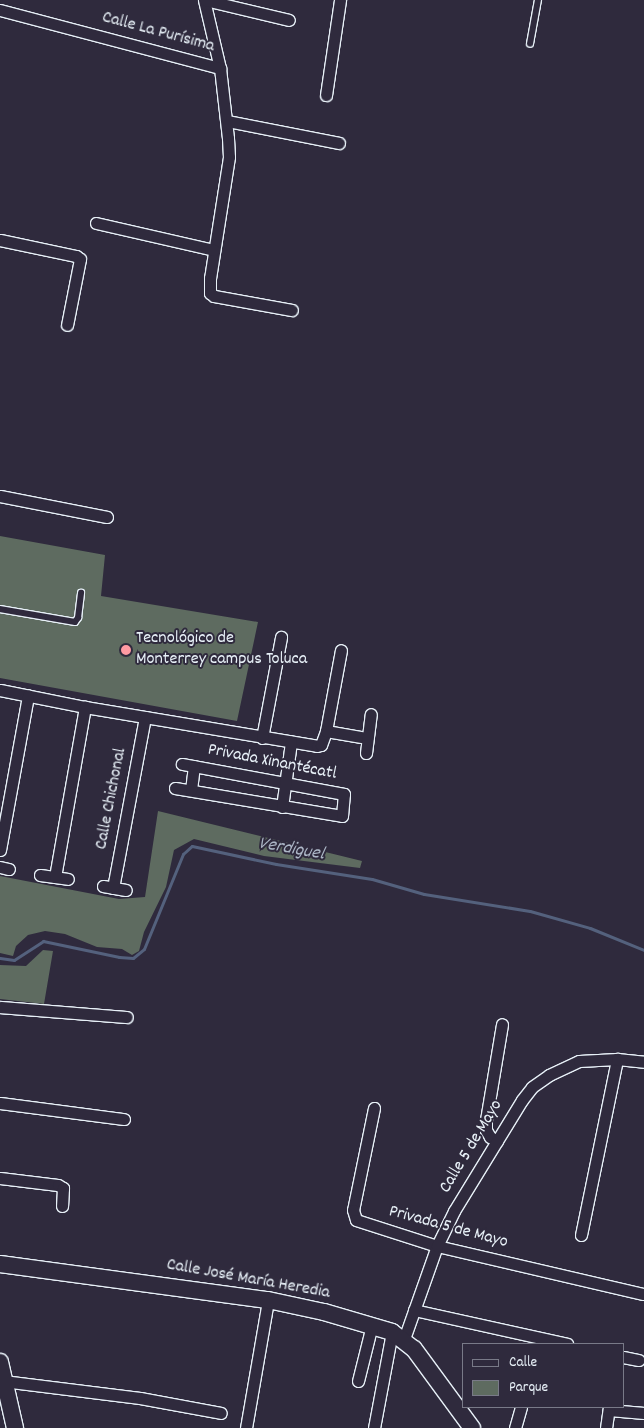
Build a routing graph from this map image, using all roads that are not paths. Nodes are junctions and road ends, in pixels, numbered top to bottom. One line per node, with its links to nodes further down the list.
1 (204, 0): 5 (street); 7 (street)
2 (340, 0): 8 (street)
3 (538, 0): 6 (lane)
4 (0, 10): 7 (street, Calle La Purísima)
5 (289, 20)
6 (530, 44)
7 (220, 68): 9 (street)
8 (326, 95)
9 (227, 121): 10 (street); 13 (street)
10 (339, 143)
11 (96, 223): 13 (street)
12 (0, 240): 15 (street)
13 (214, 250): 14 (street)
14 (292, 310)
15 (67, 325)
16 (0, 496): 17 (street)
17 (107, 516)
18 (81, 593): 19 (lane)
19 (0, 609)
20 (280, 637): 28 (street)
21 (341, 650): 27 (street)
22 (0, 690): 23 (street)
23 (28, 696): 24 (street); 38 (street)
24 (85, 707): 26 (street); 40 (street)
25 (371, 714): 29 (street)
26 (145, 717): 28 (street); 42 (street, Calle Chichonal)
27 (326, 731): 29 (street); 30 (street)
28 (262, 738): 30 (street)
29 (367, 738): 31 (street)
30 (291, 742): 34 (street)
31 (366, 752)
32 (182, 764): 33 (street, Privada Xinantécatl)
33 (194, 766): 34 (street, Privada Xinantécatl); 36 (street)
34 (284, 782): 37 (street); 37 (street, Privada Xinantécatl)
35 (176, 788): 36 (street, Privada Xinantécatl)
36 (190, 790): 37 (street, Privada Xinantécatl)
37 (282, 807)
38 (0, 850)
39 (40, 875): 40 (street)
40 (55, 878): 41 (street)
41 (68, 879)
42 (126, 890)
43 (0, 1007): 44 (street)
44 (127, 1017)
45 (502, 1024): 51 (street)
46 (617, 1059): 47 (street, Calle 5 de Mayo); 51 (street, Calle 5 de Mayo); 54 (street)
47 (644, 1062)
48 (0, 1103): 50 (street)
49 (374, 1108): 55 (street, Privada 5 de Mayo)
50 (124, 1119)
51 (497, 1141): 55 (street, Calle 5 de Mayo)
52 (0, 1178): 53 (street)
53 (62, 1206)
54 (581, 1235)
55 (437, 1246): 57 (street, Privada 5 de Mayo); 59 (street, Calle 5 de Mayo)
56 (0, 1264): 58 (main road, Calle José María Heredia)
57 (644, 1294)
58 (268, 1300): 60 (main road, Calle José María Heredia); 74 (street)
59 (414, 1310): 61 (street, Calle 5 de Mayo); 62 (street)
60 (372, 1325): 61 (main road, Calle José María Heredia); 67 (street)
61 (398, 1335): 72 (main road, Calle José María Heredia); 75 (street, Calle 5 de Mayo)
62 (562, 1343)
63 (624, 1357): 64 (street)
64 (639, 1360)
65 (0, 1362): 66 (main road)
66 (3, 1381): 70 (street); 73 (main road)
67 (358, 1381)
68 (521, 1408): 76 (street)
69 (609, 1408): 71 (street); 77 (street)
70 (221, 1413)
71 (644, 1413)
72 (466, 1425)
73 (15, 1428)
74 (246, 1428)
75 (374, 1428)
76 (515, 1428)
77 (606, 1428)

